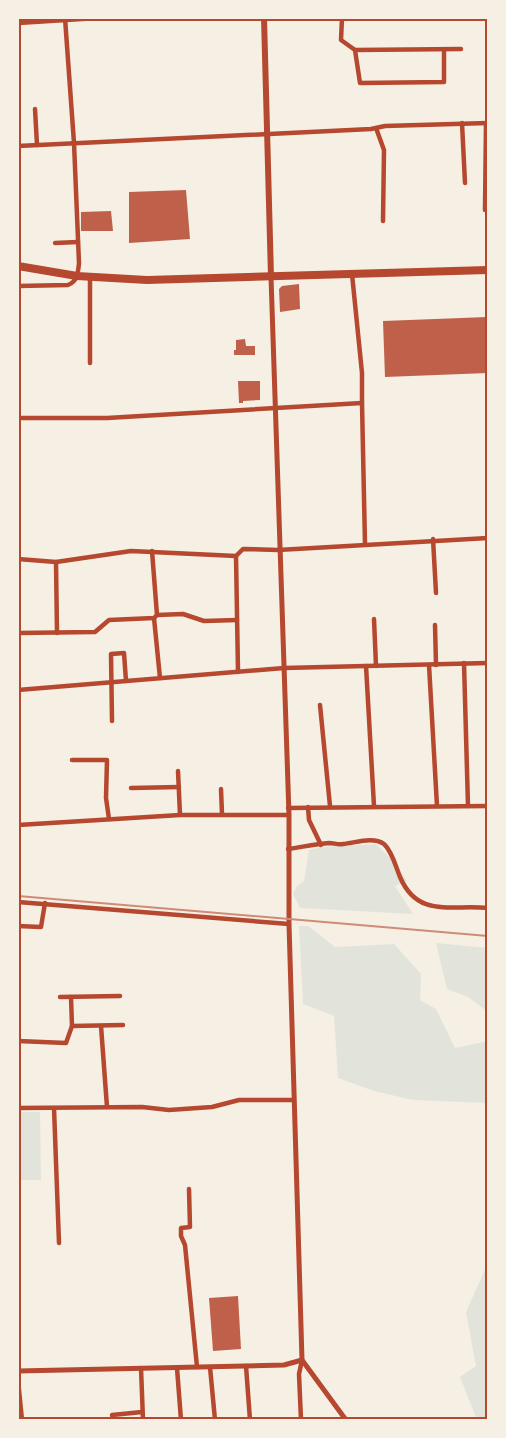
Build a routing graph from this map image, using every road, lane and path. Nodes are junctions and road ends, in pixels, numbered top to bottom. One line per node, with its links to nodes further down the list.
1 (98, 18): 4 (street)
2 (264, 18): 13 (main road)
3 (342, 18): 7 (street)
4 (65, 19): 5 (street); 14 (street)
5 (18, 23)
6 (461, 49): 8 (street)
7 (355, 50): 8 (street); 8 (street)
8 (444, 50)
9 (35, 109): 15 (street)
10 (462, 123): 11 (street); 12 (street); 17 (street)
11 (487, 123): 18 (street)
12 (376, 128): 13 (street); 20 (street)
13 (267, 133): 14 (street); 28 (main road)
14 (74, 143): 15 (street); 21 (street)
15 (37, 145): 16 (street)
16 (18, 146)
17 (465, 183)
18 (487, 193): 19 (street)
19 (485, 210)
20 (383, 221)
21 (78, 242): 22 (street); 26 (street)
22 (55, 243)
23 (18, 266): 26 (highway)
24 (488, 270): 25 (highway)
25 (352, 274): 28 (highway); 31 (street)
26 (77, 276): 27 (highway); 29 (street)
27 (90, 277): 28 (highway); 30 (street)
28 (271, 277): 32 (street)
29 (18, 286)
30 (90, 363)
31 (362, 403): 32 (street); 36 (street)
32 (275, 410): 33 (street); 37 (street)
33 (18, 418)
34 (488, 538): 35 (street)
35 (433, 539): 36 (street); 42 (street)
36 (365, 544): 37 (street)
37 (279, 550): 39 (street); 55 (street)
38 (152, 551): 39 (street); 41 (street); 43 (street)
39 (236, 556): 45 (street)
40 (18, 559): 41 (street)
41 (56, 562): 48 (street)
42 (436, 592)
43 (155, 617): 45 (street); 48 (street); 57 (street)
44 (374, 619): 54 (street)
45 (237, 620): 56 (street)
46 (435, 625): 52 (street)
47 (18, 633): 48 (street)
48 (57, 633)
49 (464, 663): 50 (street); 52 (street); 71 (street)
50 (488, 663)
51 (429, 665): 52 (street); 54 (street); 70 (street)
52 (436, 665)
53 (366, 666): 54 (street); 55 (street); 69 (street)
54 (376, 666)
55 (284, 668): 56 (street); 74 (street)
56 (238, 672): 57 (street)
57 (160, 678): 58 (street)
58 (126, 681): 59 (street); 59 (street)
59 (110, 682): 60 (street); 62 (street)
60 (18, 690)
61 (320, 705): 68 (street)
62 (112, 721)
63 (72, 760): 78 (street)
64 (178, 771): 65 (street)
65 (178, 787): 66 (street); 76 (street)
66 (131, 788)
67 (221, 789): 75 (street)
68 (330, 806): 69 (street); 73 (street)
69 (374, 806): 70 (street)
70 (436, 806): 71 (street)
71 (468, 806): 72 (street)
72 (488, 806)
73 (308, 807): 74 (street); 80 (street)
74 (288, 808): 77 (street)
75 (222, 814): 76 (street); 77 (street)
76 (180, 815): 78 (street)
77 (289, 815): 81 (street)
78 (109, 819): 79 (street)
79 (18, 825)
80 (321, 845): 81 (street); 84 (street)
81 (288, 849): 85 (street)
82 (18, 902): 83 (street)
83 (45, 903): 85 (street); 86 (street)
84 (488, 908)
85 (289, 924): 94 (street)
86 (18, 926)
87 (120, 996): 89 (street)
88 (60, 997): 89 (street)
89 (71, 997): 91 (street)
90 (123, 1025): 92 (street)
91 (72, 1026): 92 (street); 93 (street)
92 (101, 1026): 95 (street)
93 (18, 1041)
94 (294, 1100): 95 (street); 100 (street)
95 (107, 1107): 97 (street)
96 (18, 1108): 97 (street)
97 (54, 1108): 99 (street)
98 (189, 1189): 101 (street)
99 (58, 1243)
100 (302, 1360): 103 (street); 115 (street); 116 (street)
101 (197, 1366): 102 (street); 105 (street)
102 (210, 1366): 103 (street); 113 (street)
103 (246, 1366): 114 (street)
104 (141, 1368): 105 (street); 106 (street); 108 (street)
105 (177, 1368): 112 (street)
106 (18, 1371)
107 (18, 1380): 109 (street)
108 (142, 1412): 110 (street); 111 (street)
109 (22, 1420)
110 (113, 1420)
111 (143, 1420)
112 (181, 1420)
113 (214, 1420)
114 (250, 1420)
115 (301, 1420)
116 (346, 1420)

